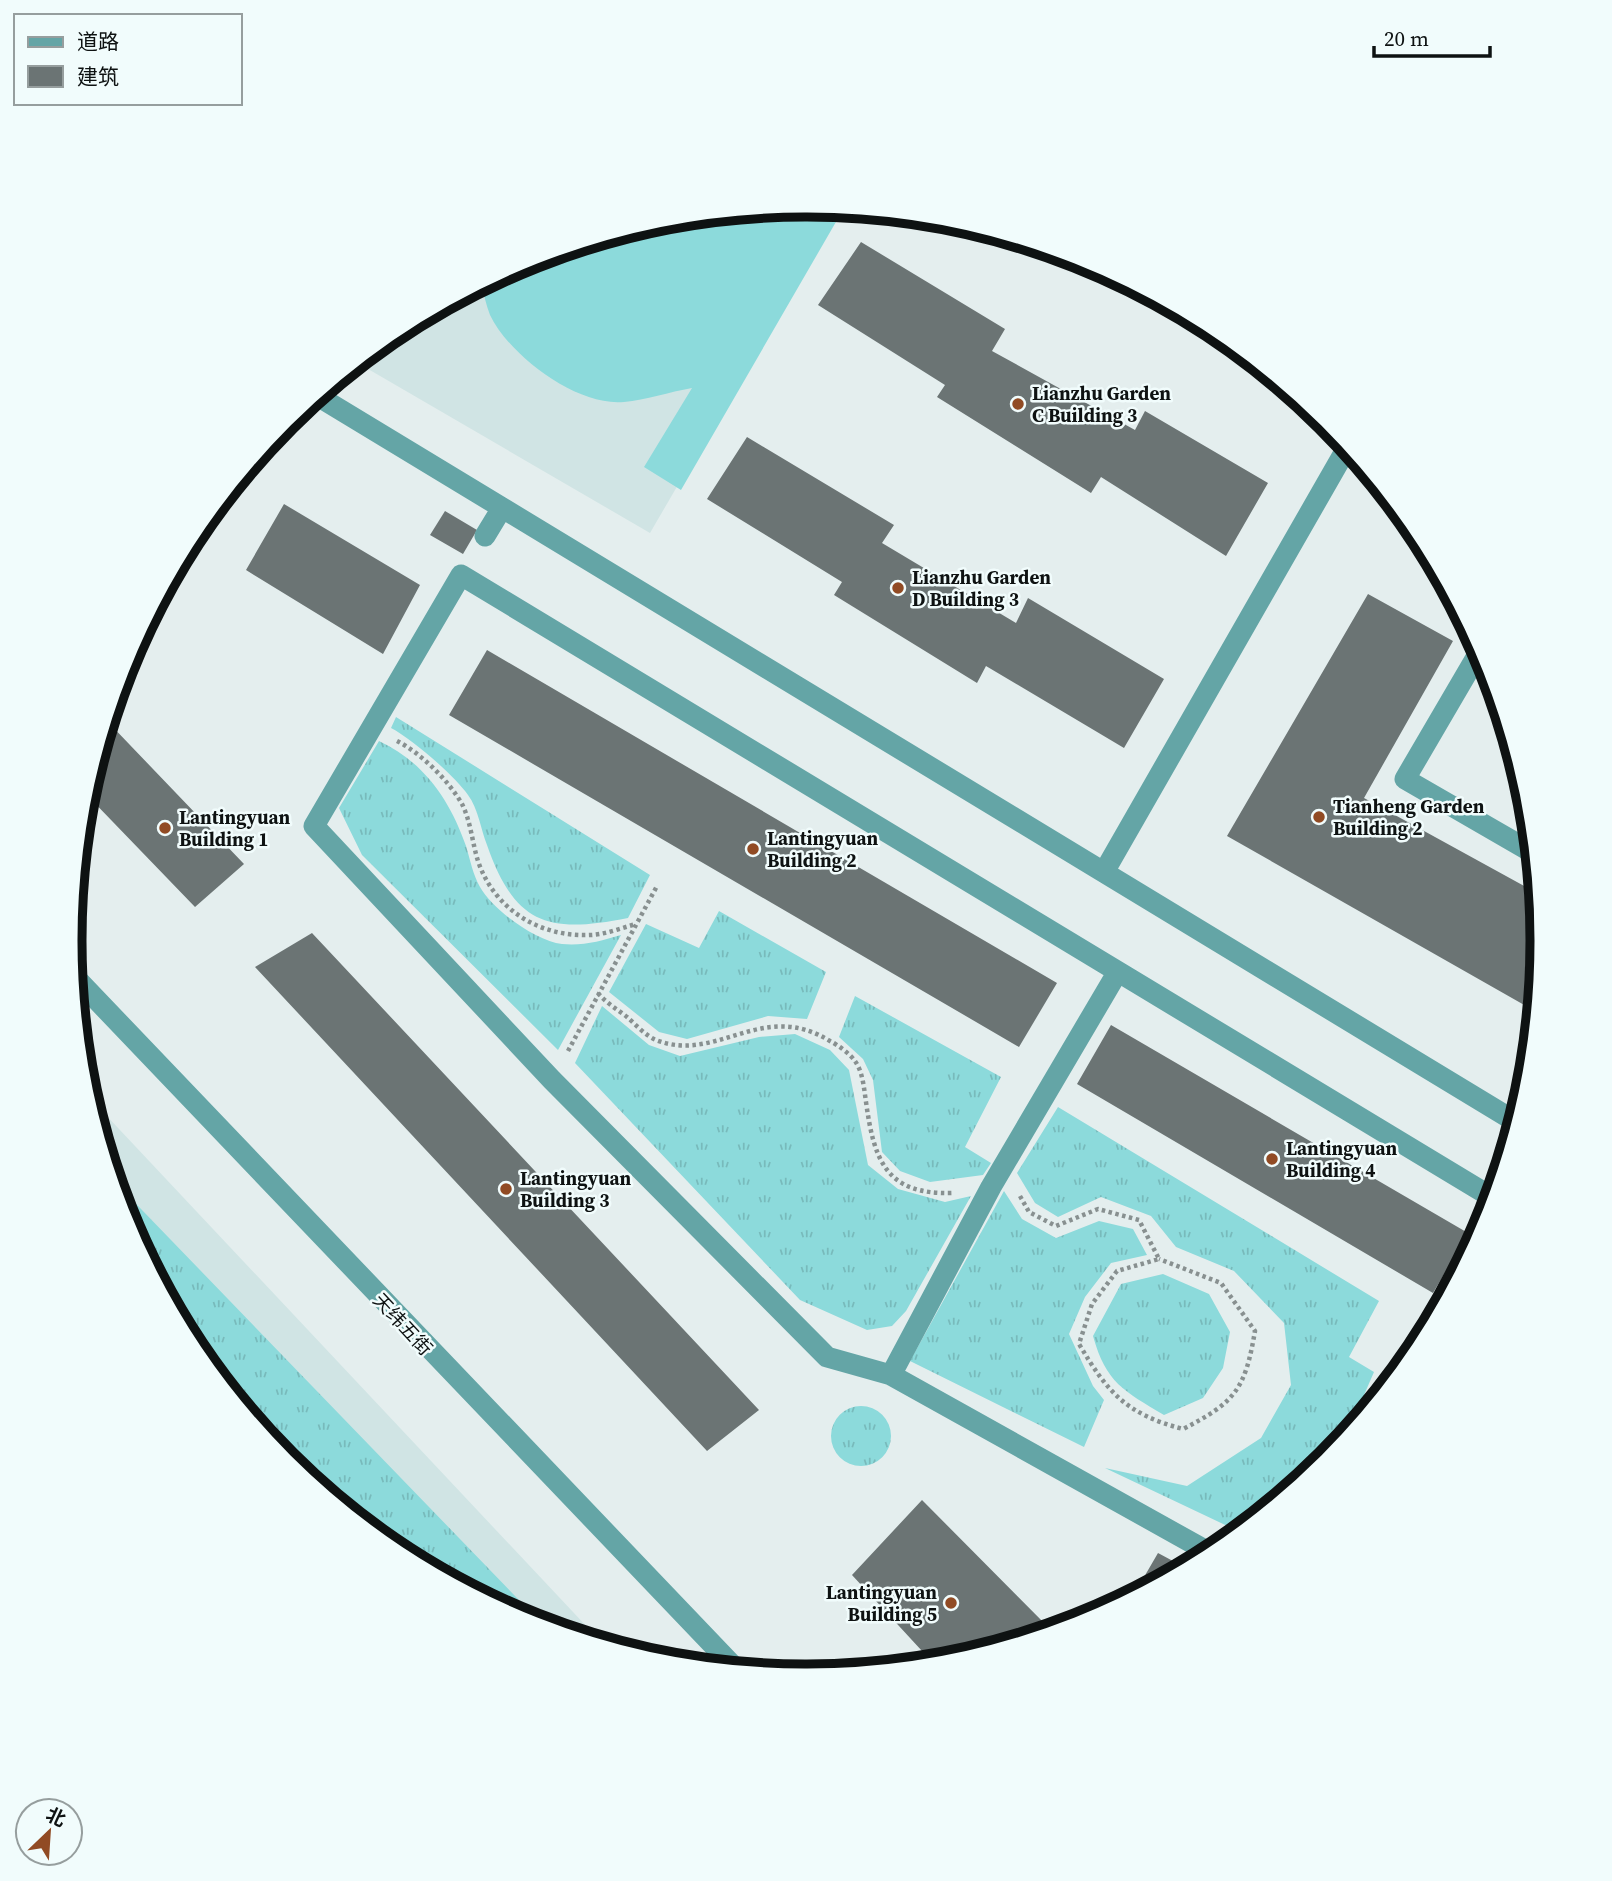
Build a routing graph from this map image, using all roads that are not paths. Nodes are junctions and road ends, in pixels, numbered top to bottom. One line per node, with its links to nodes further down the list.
1 (325, 400): 3 (street)
2 (1343, 455): 7 (street)
3 (502, 508): 4 (street); 7 (street)
4 (485, 536)
5 (1473, 660): 6 (street)
6 (1524, 848)
7 (1104, 872): 10 (street)
8 (1118, 973): 11 (street); 12 (street); 12 (street)
9 (84, 986): 14 (street, 天纬五街)
10 (1508, 1117)
11 (1484, 1193)
12 (891, 1375): 13 (street)
13 (1200, 1547)
14 (727, 1660)

